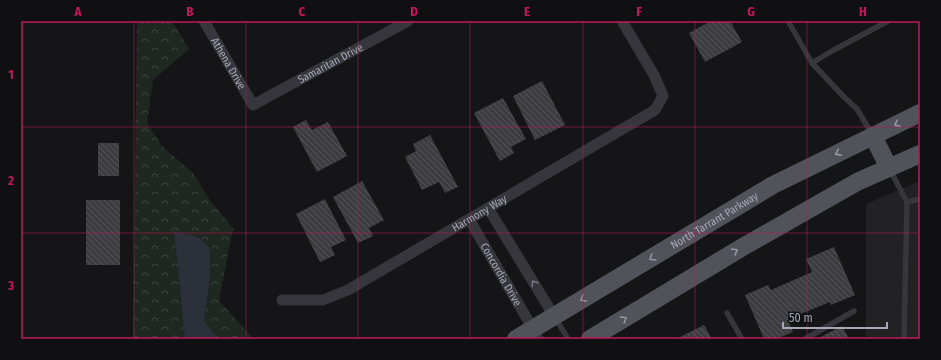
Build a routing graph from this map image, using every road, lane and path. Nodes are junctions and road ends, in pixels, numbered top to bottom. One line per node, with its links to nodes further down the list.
1 (204, 21): 7 (street, Athena Drive)
2 (408, 21): 7 (street, Samaritan Drive)
3 (622, 21): 14 (street, Harmony Way)
4 (788, 21): 6 (lane)
5 (888, 21): 6 (lane)
6 (812, 63): 9 (lane)
7 (253, 105)
8 (920, 113): 9 (main road, North Tarrant Parkway, one-way to 9)
9 (873, 136): 11 (main road); 19 (main road, North Tarrant Parkway, one-way to 19)
10 (920, 154): 11 (main road)
11 (889, 168): 13 (lane); 23 (main road, one-way to 11)
12 (920, 199): 13 (lane)
13 (907, 202): 26 (lane)
14 (488, 208): 15 (street, Harmony Way); 19 (street, Concordia Drive, one-way to 14)
15 (469, 219): 16 (street, Harmony Way); 20 (street, Concordia Drive)
16 (282, 300)
17 (854, 310): 25 (lane)
18 (727, 313): 24 (lane)
19 (554, 316): 20 (main road, North Tarrant Parkway); 22 (lane)
20 (537, 334): 21 (main road, North Tarrant Parkway)
21 (516, 339)
22 (568, 339)
23 (590, 339)
24 (742, 339)
25 (805, 339)
26 (904, 339)

